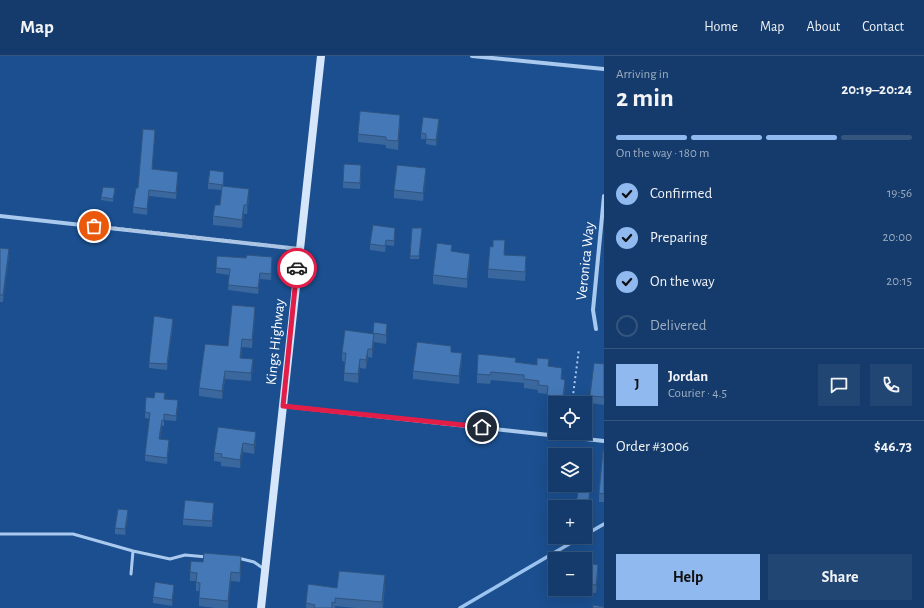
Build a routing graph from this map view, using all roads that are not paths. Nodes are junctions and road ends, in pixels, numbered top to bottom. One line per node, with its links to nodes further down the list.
1 (321, 56): 7 (street, Kings Highway)
2 (472, 56): 3 (street)
3 (604, 69)
4 (604, 196): 6 (street, Veronica Way)
5 (0, 216): 7 (street)
6 (602, 227): 8 (street, Veronica Way)
7 (299, 249): 9 (street, Kings Highway)
8 (596, 329)
9 (283, 406): 10 (street); 15 (street, Kings Highway)
10 (604, 440)
11 (0, 534): 12 (lane)
12 (134, 551): 13 (lane); 16 (lane)
13 (215, 557)
14 (230, 558): 15 (lane)
15 (265, 570): 17 (street, Kings Highway)
16 (131, 574)
17 (261, 608)

